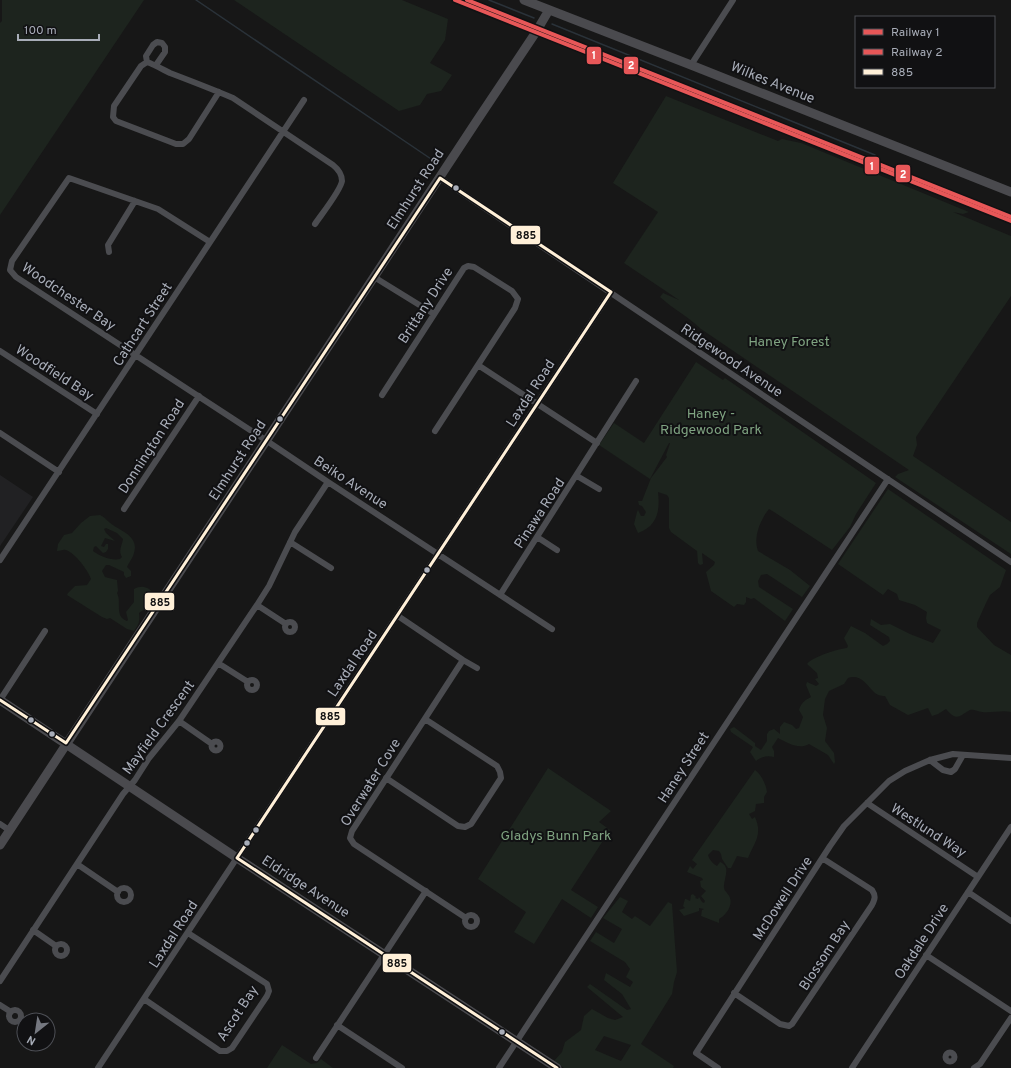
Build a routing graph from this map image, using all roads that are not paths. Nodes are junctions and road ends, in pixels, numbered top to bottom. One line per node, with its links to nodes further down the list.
1 (524, 0): 3 (street, Wilkes Avenue)
2 (733, 0): 6 (street)
3 (549, 10): 6 (street, Wilkes Avenue); 10 (street, Elmhurst Road)
4 (147, 62): 5 (street); 5 (street); 7 (street)
5 (156, 65): 7 (street)
6 (691, 65): 11 (street, Wilkes Avenue)
7 (219, 92): 9 (street)
8 (304, 100): 9 (street, Cathcart Street)
9 (283, 132): 13 (street); 14 (street, Cathcart Street)
10 (440, 178): 16 (street, Elmhurst Road); 17 (street, Ridgewood Avenue)
11 (1011, 192)
12 (135, 201): 14 (street, Woodchester Bay); 15 (street); 20 (street, Woodchester Bay)
13 (315, 224)
14 (210, 242): 20 (street, Cathcart Street)
15 (109, 252)
16 (374, 277): 18 (street); 29 (street, Elmhurst Road)
17 (611, 292): 25 (street, Laxdal Road); 33 (street, Ridgewood Avenue)
18 (434, 314): 21 (street, Brittany Drive); 23 (street, Brittany Drive)
19 (0, 351): 26 (street, Woodfield Bay)
20 (136, 356): 24 (street, Beiko Avenue); 26 (street, Cathcart Street)
21 (478, 365): 25 (street); 27 (street, Brittany Drive)
22 (636, 381): 30 (street, Pinawa Road)
23 (382, 395)
24 (199, 396): 29 (street, Beiko Avenue); 36 (street, Donnington Road)
25 (537, 404): 30 (street); 40 (street, Laxdal Road)
26 (97, 414): 31 (street, Cathcart Street)
27 (435, 430)
28 (0, 433): 31 (street)
29 (267, 441): 34 (street, Beiko Avenue); 57 (street, Elmhurst Road)
30 (597, 443): 32 (street, Pinawa Road)
31 (59, 472): 41 (street, Cathcart Street)
32 (576, 476): 35 (street); 37 (street, Pinawa Road)
33 (888, 479): 42 (street, Ridgewood Avenue); 92 (street, Haney Street)
34 (328, 482): 38 (street, Mayfield Crescent); 40 (street, Beiko Avenue)
35 (599, 489)
36 (124, 509)
37 (537, 537): 39 (street); 44 (street, Pinawa Road)
38 (290, 542): 43 (street); 45 (street, Mayfield Crescent)
39 (557, 550)
40 (438, 554): 44 (street, Beiko Avenue); 46 (street, Laxdal Road)
41 (0, 560)
42 (1011, 562)
43 (331, 568)
44 (500, 595): 48 (street, Beiko Avenue)
45 (257, 605): 47 (street); 51 (street, Mayfield Crescent)
46 (398, 616): 50 (street); 70 (street, Laxdal Road)
47 (286, 624)
48 (552, 629)
49 (45, 631): 54 (street)
50 (463, 660): 52 (street); 55 (street, Overwater Cove)
51 (218, 663): 53 (street); 56 (street, Mayfield Crescent)
52 (477, 668)
53 (248, 682)
54 (0, 700): 57 (street, Eldridge Avenue)
55 (425, 719): 62 (street, Overwater Cove); 62 (street)
56 (179, 721): 58 (street); 63 (street, Mayfield Crescent)
57 (66, 744): 63 (street, Eldridge Avenue); 67 (street, Elmhurst Road)
58 (212, 744)
59 (963, 754): 60 (street, McDowell Drive); 61 (street, McDowell Drive); 61 (street)
60 (1011, 758)
61 (930, 760): 64 (street, McDowell Drive)
62 (386, 778): 74 (street, Overwater Cove)
63 (129, 787): 70 (street, Eldridge Avenue); 72 (street, Mayfield Crescent)
64 (866, 803): 71 (street, McDowell Drive); 73 (street, Westlund Way)
65 (0, 824): 67 (street)
66 (1011, 827): 68 (street, Oakdale Drive)
67 (9, 830): 69 (street, Elmhurst Road)
68 (1009, 836): 73 (street, Oakdale Drive)
69 (0, 844)
70 (237, 858): 80 (street, Laxdal Road); 82 (street, Eldridge Avenue)
71 (822, 858): 85 (street, McDowell Drive); 85 (street, Blossom Bay)
72 (77, 864): 75 (street); 79 (street, Mayfield Crescent)
73 (978, 877): 76 (street, Oakdale Drive)
74 (426, 891): 77 (street, Overwater Cove); 82 (street)
75 (118, 892)
76 (968, 892): 78 (street); 83 (street, Oakdale Drive)
77 (466, 918)
78 (1011, 921)
79 (33, 930): 81 (street); 84 (street, Mayfield Crescent)
80 (188, 933): 86 (street, Laxdal Road); 86 (street, Ascot Bay)
81 (56, 946)
82 (384, 954): 91 (street); 92 (street, Eldridge Avenue)
83 (926, 955): 88 (street); 100 (street, Oakdale Drive)
84 (0, 980)
85 (734, 993): 99 (street, McDowell Drive)
86 (144, 999): 95 (street, Laxdal Road)
87 (0, 1005): 89 (street)
88 (1011, 1011)
89 (11, 1012)
90 (1010, 1020): 102 (street)
91 (337, 1025): 93 (street); 96 (street)
92 (517, 1042): 97 (street, Haney Street); 98 (street, Eldridge Avenue)
93 (316, 1058)
94 (952, 1061): 101 (street)
95 (99, 1068)
96 (402, 1068)
97 (499, 1068)
98 (557, 1068)
99 (718, 1068)
100 (852, 1068)
101 (956, 1068)
102 (974, 1068)

